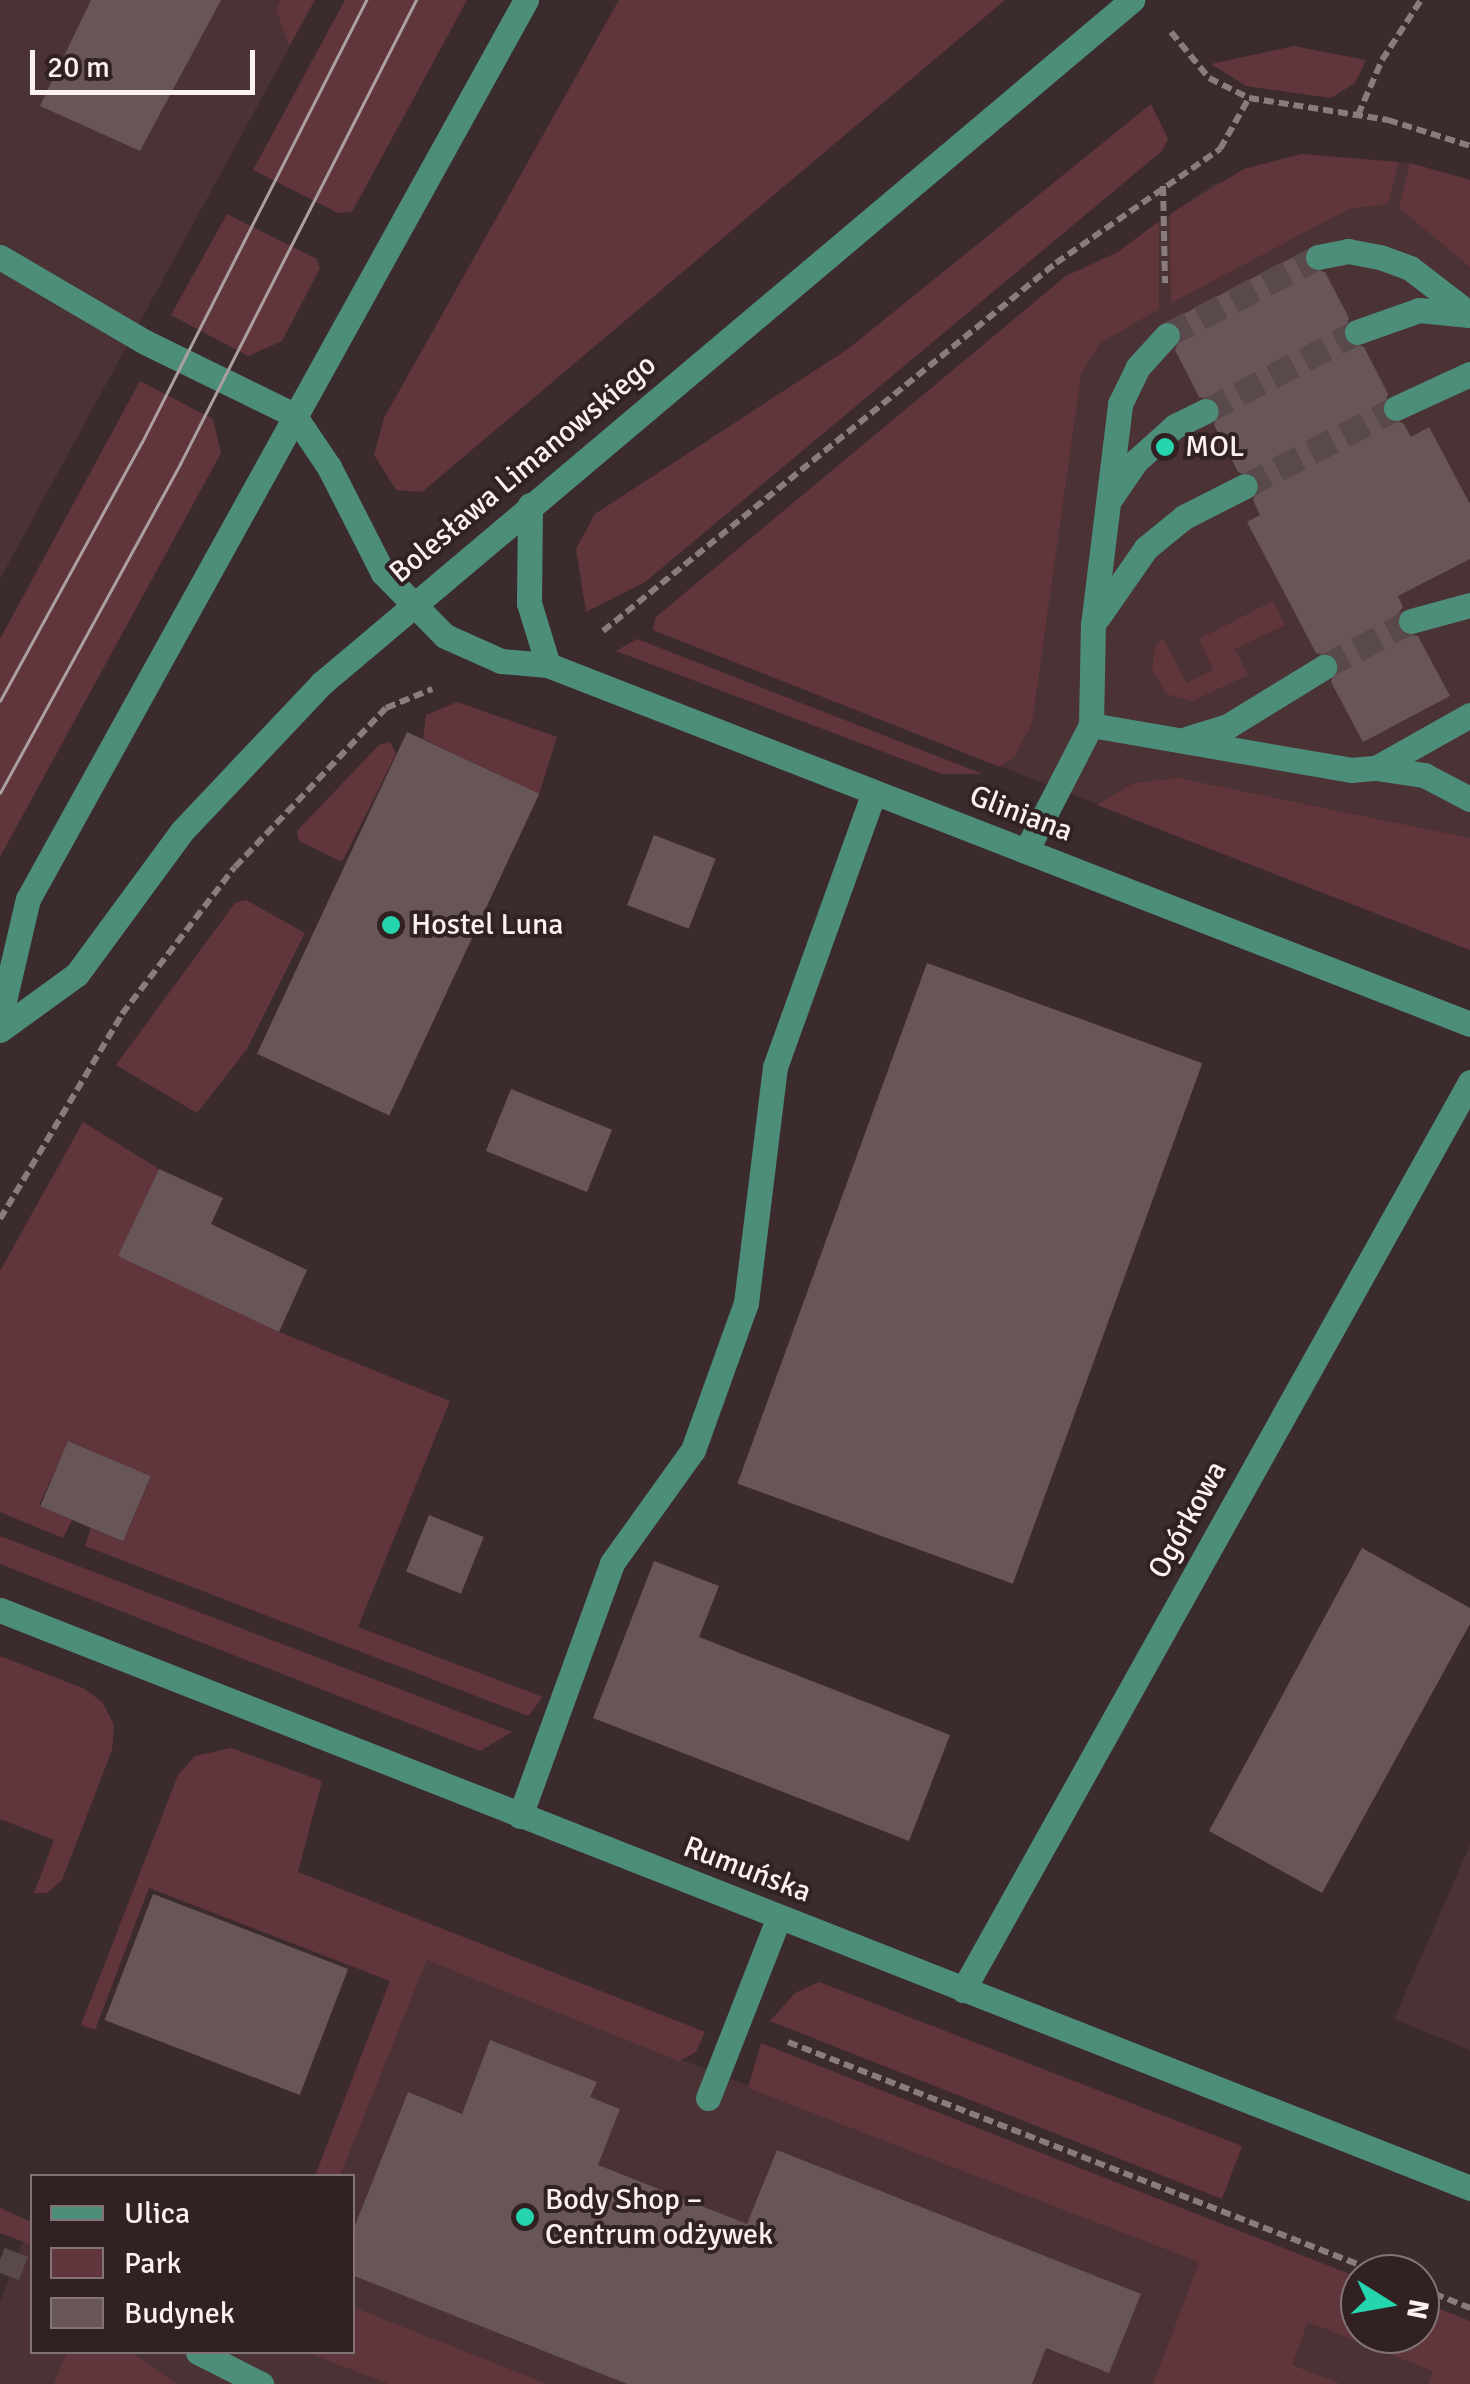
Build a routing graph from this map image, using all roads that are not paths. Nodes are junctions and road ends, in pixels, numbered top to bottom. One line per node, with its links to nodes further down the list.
1 (526, 0): 11 (street)
2 (1132, 0): 13 (street, Bolesława Limanowskiego)
3 (0, 256): 11 (street)
4 (1318, 257): 5 (street)
5 (1470, 315): 6 (street)
6 (1357, 332)
7 (1167, 335): 14 (street)
8 (1470, 374): 9 (street)
9 (1396, 408)
10 (1206, 411): 14 (street)
11 (294, 416): 16 (street, Gliniana); 28 (street)
12 (1245, 486): 18 (street)
13 (530, 505): 16 (street, Bolesława Limanowskiego); 19 (street)
14 (1104, 508): 18 (street)
15 (1470, 605): 17 (street)
16 (410, 607): 19 (street, Gliniana); 30 (street, Bolesława Limanowskiego)
17 (1411, 621)
18 (1093, 625): 22 (street)
19 (548, 665): 25 (street, Gliniana)
20 (1324, 667): 23 (street)
21 (1470, 715): 24 (street)
22 (1091, 725): 23 (street); 27 (street)
23 (1184, 740): 24 (street)
24 (1376, 768): 26 (street)
25 (874, 792): 27 (street, Gliniana); 33 (street)
26 (1470, 799)
27 (1026, 851): 29 (street, Gliniana)
28 (0, 1018)
29 (1470, 1024)
30 (0, 1030)
31 (1470, 1082): 35 (street, Ogórkowa)
32 (0, 1610): 33 (street, Rumuńska)
33 (520, 1816): 34 (street, Rumuńska)
34 (779, 1918): 35 (street, Rumuńska); 36 (street)
35 (963, 1990): 37 (street, Rumuńska)
36 (708, 2098)
37 (1470, 2188)
38 (202, 2354): 39 (street)
39 (262, 2384)

